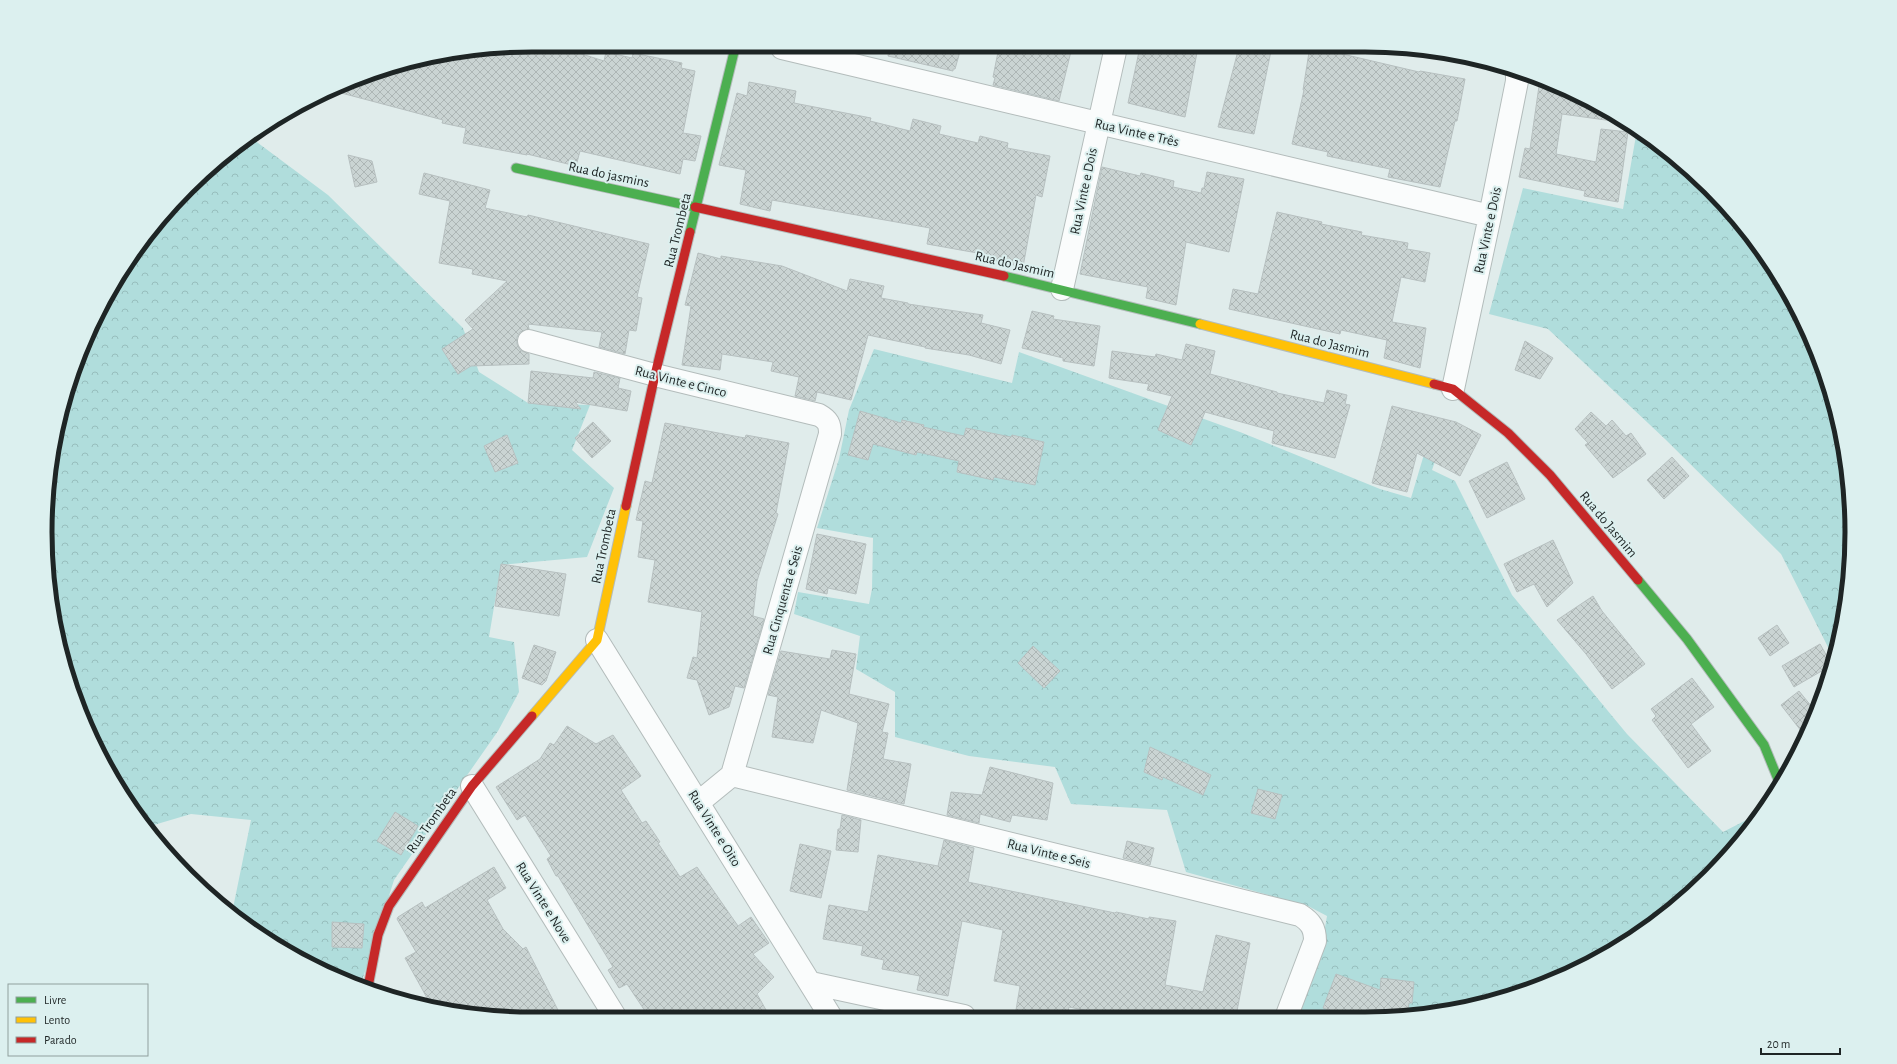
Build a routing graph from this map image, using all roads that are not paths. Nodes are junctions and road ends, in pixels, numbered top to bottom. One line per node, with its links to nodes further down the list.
1 (734, 52): 7 (street, Rua Trombeta)
2 (799, 52): 5 (street, Rua Vinte e Três)
3 (1115, 52): 5 (street, Rua Vinte e Dois)
4 (1517, 76): 8 (street, Rua Vinte e Dois)
5 (1098, 122): 8 (street, Rua Vinte e Três); 9 (street, Rua Vinte e Dois)
6 (516, 168): 7 (street, Rua do jasmins)
7 (697, 207): 9 (street, Rua do Jasmim); 11 (street, Rua Trombeta)
8 (1490, 216): 12 (street, Rua Vinte e Dois)
9 (1062, 289): 12 (street, Rua do Jasmim)
10 (529, 341): 11 (street, Rua Vinte e Cinco)
11 (655, 375): 13 (street, Rua Vinte e Cinco); 14 (street, Rua Trombeta)
12 (1453, 389): 16 (street, Rua do Jasmim)
13 (830, 425): 15 (street, Rua Cinquenta e Seis)
14 (597, 640): 17 (street, Rua Trombeta); 18 (street, Rua Vinte e Oito)
15 (732, 775): 18 (street); 24 (street, Rua Vinte e Seis)
16 (1777, 778)
17 (472, 786): 19 (street, Rua Trombeta); 21 (street, Rua Vinte e Nove)
18 (699, 802): 20 (street, Rua Vinte e Oito)
19 (369, 983)
20 (811, 983): 22 (street, Rua Vinte e Oito); 23 (street)
21 (612, 1012)
22 (828, 1012)
23 (945, 1012)
24 (1288, 1012)

